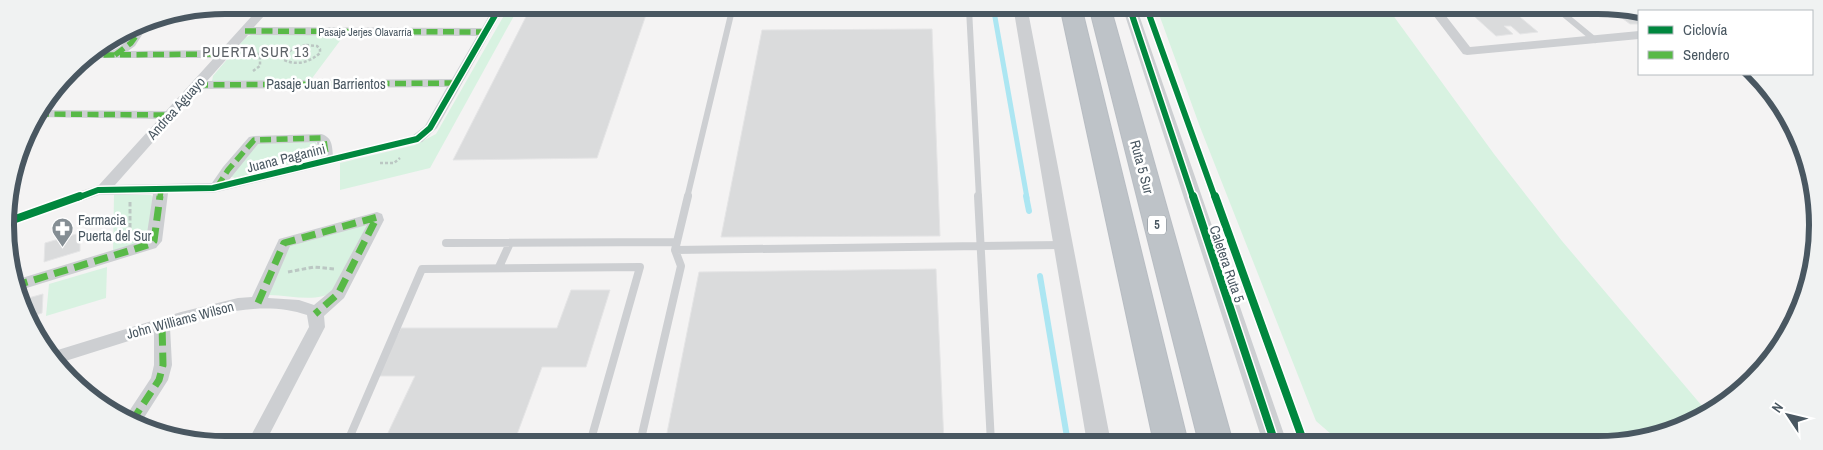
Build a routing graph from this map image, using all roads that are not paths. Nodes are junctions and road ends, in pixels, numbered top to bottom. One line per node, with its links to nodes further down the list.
1 (260, 14): 11 (street, Andrea Aguayo)
2 (496, 14): 12 (street, Juana Paganini)
3 (730, 14): 31 (lane)
4 (969, 14): 32 (lane)
5 (1021, 14): 30 (street)
6 (1072, 14): 46 (highway)
7 (1101, 14): 47 (highway, Ruta 5 Sur / 5)
8 (1132, 14): 48 (street, Caletera Ruta 5)
9 (1438, 14): 15 (street)
10 (1563, 14): 15 (lane)
11 (245, 31): 12 (street, Pasaje Jerjes Olavarría); 18 (street, Andrea Aguayo)
12 (485, 32): 19 (street, Juana Paganini)
13 (138, 33): 16 (street)
14 (1638, 36): 15 (street)
15 (1595, 40)
16 (115, 54): 17 (street); 18 (street)
17 (100, 55)
18 (221, 57): 20 (street, Andrea Aguayo)
19 (456, 83): 20 (street, Pasaje Juan Barrientos); 23 (street, Juana Paganini)
20 (197, 85): 22 (street, Andrea Aguayo)
21 (45, 114): 22 (street)
22 (170, 115): 25 (street, Andrea Aguayo)
23 (327, 160): 24 (street, Juana Paganini); 24 (street)
24 (217, 187): 26 (street, Juana Paganini)
25 (104, 189): 26 (street, Juana Paganini); 27 (street, Juana Paganini)
26 (161, 189): 34 (street)
27 (14, 219)
28 (446, 243): 29 (lane)
29 (510, 243): 31 (lane); 33 (lane)
30 (1064, 245): 32 (lane); 45 (street)
31 (676, 246): 32 (lane); 43 (lane)
32 (981, 247): 44 (lane)
33 (499, 268): 41 (lane); 42 (lane)
34 (22, 284)
35 (258, 302): 36 (street, John Williams Wilson); 36 (street); 37 (street, John Williams Wilson)
36 (315, 314): 40 (street)
37 (162, 324): 38 (street, John Williams Wilson); 39 (street)
38 (59, 356)
39 (135, 416)
40 (260, 436)
41 (350, 436)
42 (592, 436)
43 (642, 436)
44 (991, 436)
45 (1098, 436)
46 (1169, 436)
47 (1214, 436)
48 (1273, 436)

